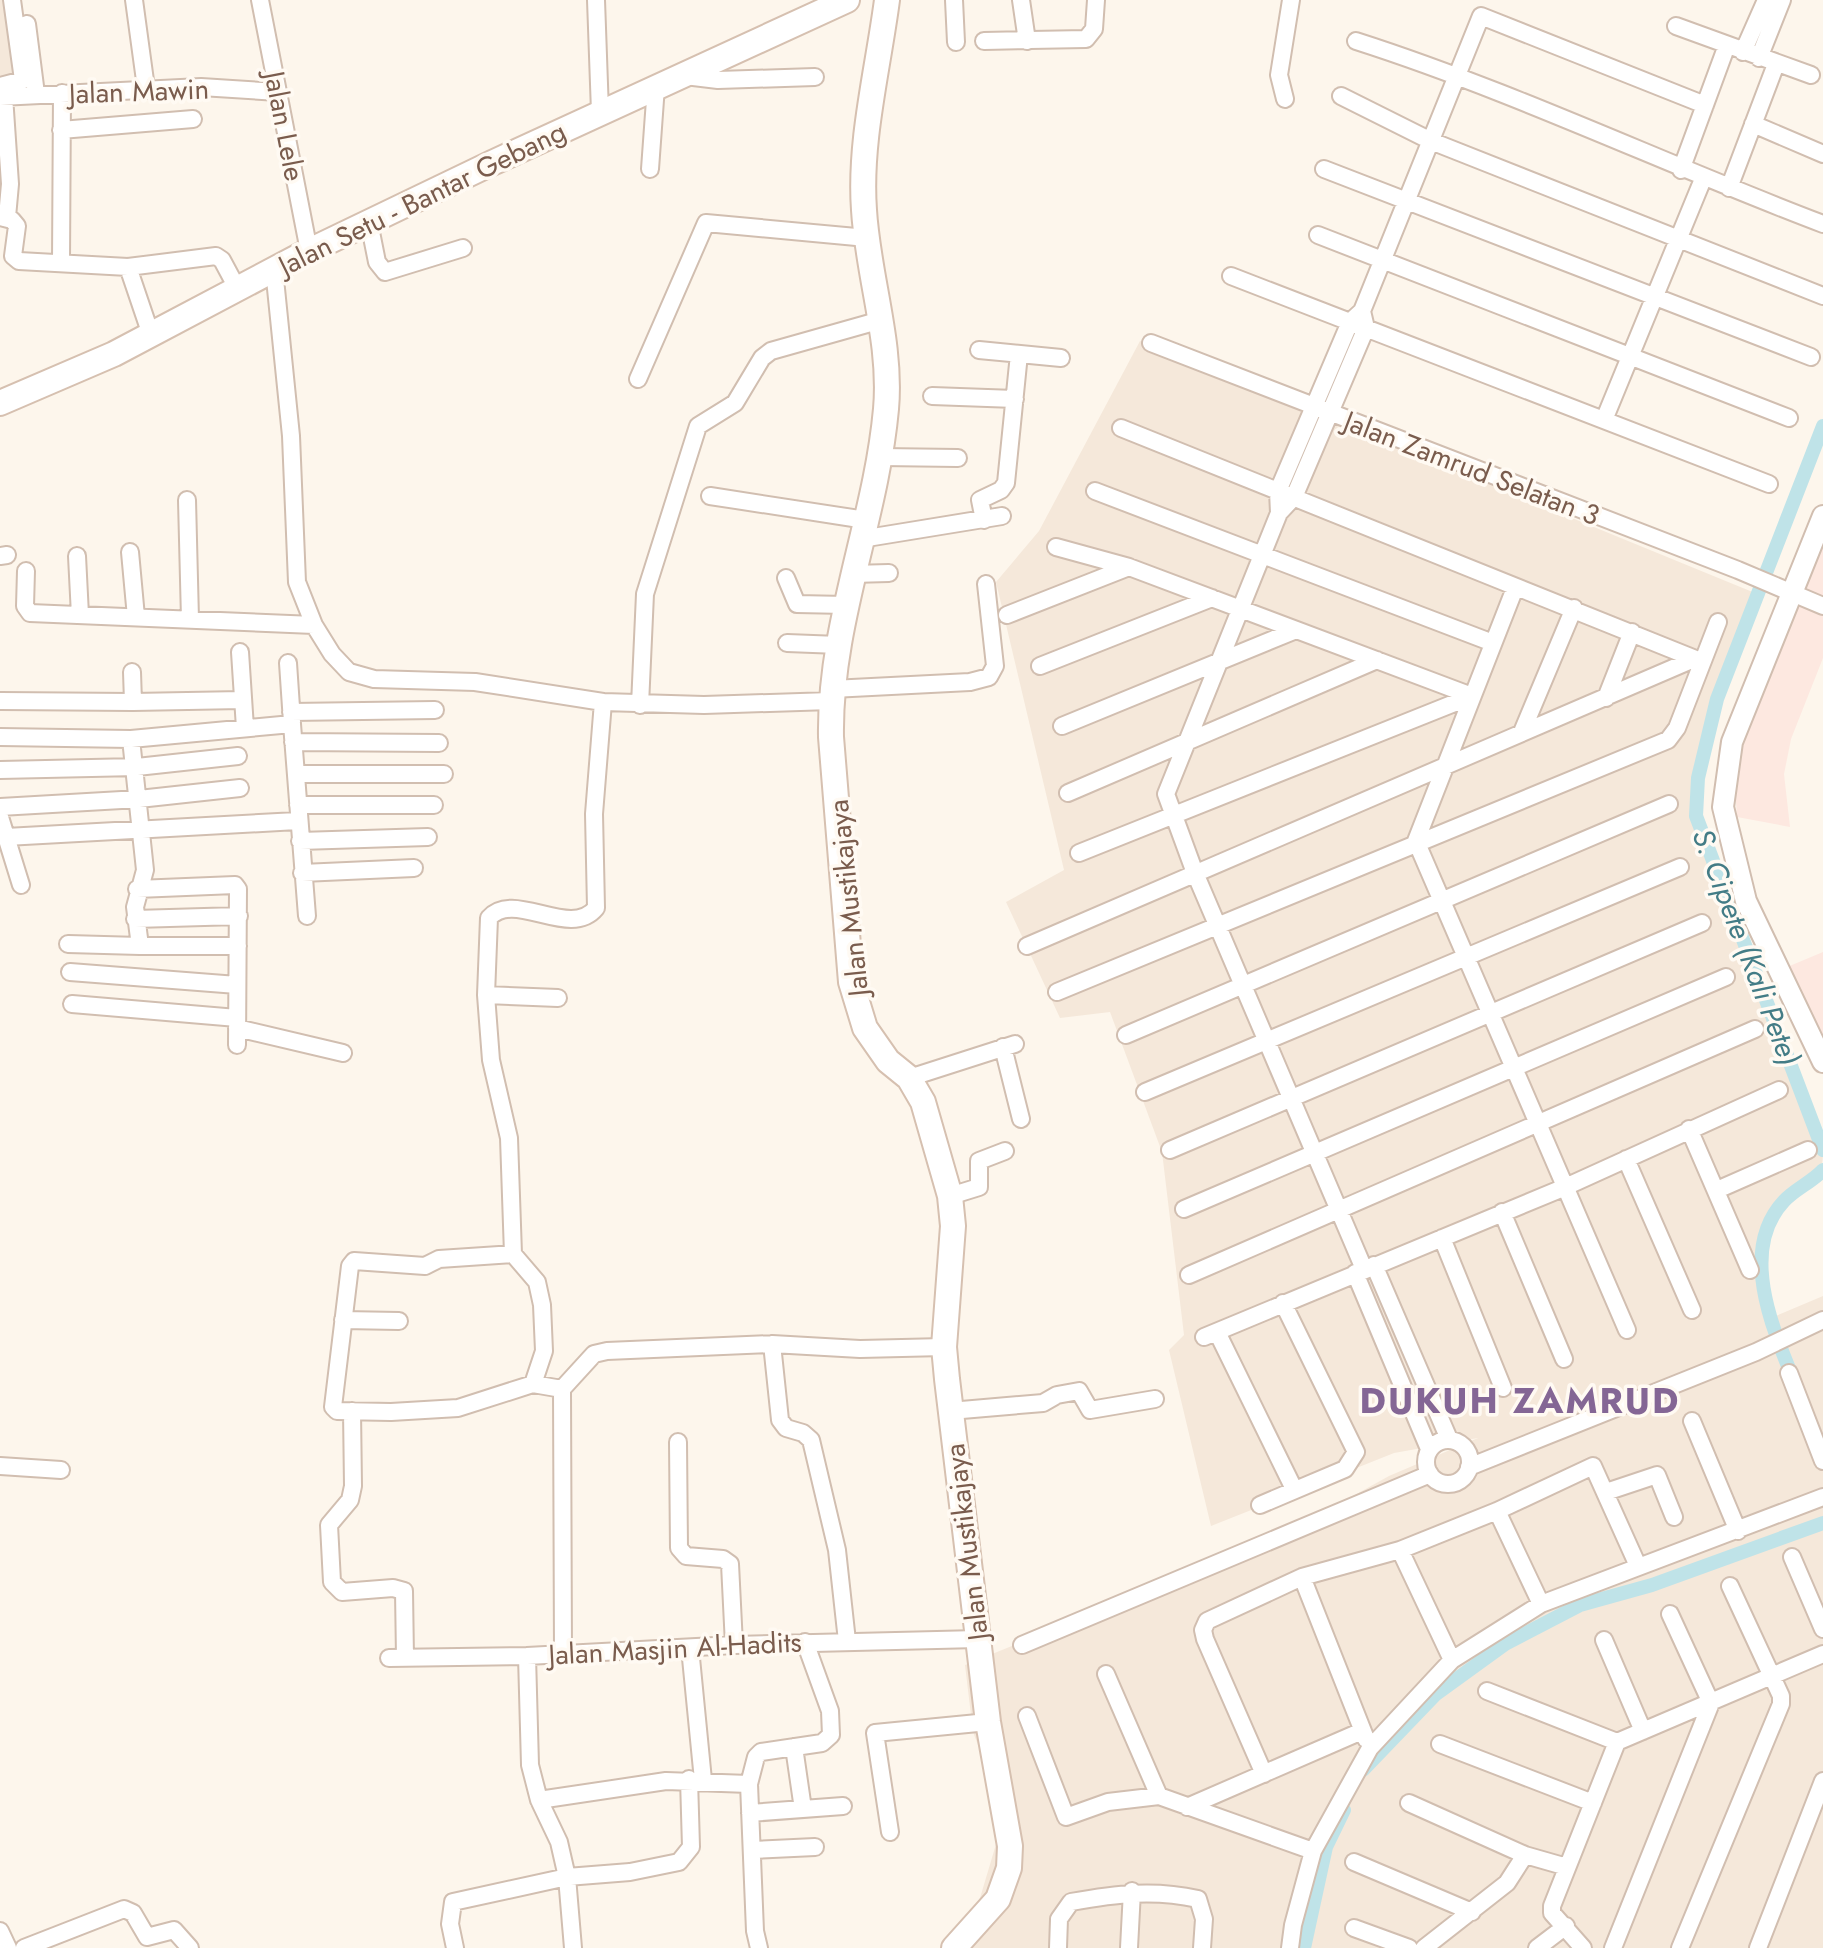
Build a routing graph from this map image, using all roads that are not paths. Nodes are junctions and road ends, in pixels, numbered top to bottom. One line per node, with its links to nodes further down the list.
1 (12, 0): 29 (street)
2 (23, 0): 31 (street)
3 (134, 0): 27 (street)
4 (260, 0): 28 (street, Jalan Lele)
5 (596, 0): 35 (street)
6 (847, 0): 23 (main road, Jalan Setu - Bantar Gebang)
7 (887, 0): 51 (main road, Jalan Mustikajaya)
8 (954, 0): 18 (street)
9 (1021, 0): 16 (street)
10 (1096, 0): 16 (street)
11 (1291, 0): 33 (street)
12 (1766, 0): 20 (street)
13 (1782, 0): 20 (street)
14 (1676, 26): 19 (street)
15 (984, 41): 16 (street)
16 (1027, 41)
17 (1356, 41): 22 (street)
18 (956, 42)
19 (1727, 45): 20 (street); 34 (street)
20 (1751, 55): 21 (street)
21 (1776, 64): 24 (street); 37 (street)
22 (1456, 73): 34 (street); 39 (street); 43 (street)
23 (679, 75): 25 (street); 26 (main road, Jalan Setu - Bantar Gebang)
24 (1811, 75)
25 (815, 77)
26 (656, 86): 35 (main road, Jalan Setu - Bantar Gebang); 41 (street)
27 (146, 88): 28 (street, Jalan Mawin); 30 (street, Jalan Mawin)
28 (278, 92): 54 (street, Jalan Lele)
29 (1, 93): 31 (street, Jalan Mawin); 47 (street)
30 (62, 93): 31 (street, Jalan Mawin); 38 (street)
31 (36, 94)
32 (1341, 96): 39 (street)
33 (1285, 99)
34 (1705, 105): 43 (street)
35 (600, 112): 48 (main road, Jalan Setu - Bantar Gebang)
36 (193, 119): 38 (street)
37 (1753, 124): 40 (street); 45 (street)
38 (61, 130): 56 (street)
39 (1431, 141): 46 (street); 52 (street)
40 (1823, 154)
41 (650, 169)
42 (1324, 169): 46 (street)
43 (1681, 170): 44 (street)
44 (1703, 179): 45 (street); 52 (street)
45 (1729, 188): 49 (street)
46 (1407, 201): 55 (street); 61 (street)
47 (3, 217): 56 (street)
48 (369, 222): 53 (street); 54 (main road, Jalan Setu - Bantar Gebang)
49 (1823, 224)
50 (1318, 235): 55 (street)
51 (867, 238): 63 (main road, Jalan Mustikajaya); 72 (street)
52 (1678, 239): 61 (street); 62 (street)
53 (463, 248)
54 (309, 251): 58 (main road, Jalan Setu - Bantar Gebang)
55 (1383, 260): 64 (street); 69 (street)
56 (61, 263): 57 (street)
57 (128, 267): 60 (street); 65 (street)
58 (274, 269): 60 (main road, Jalan Setu - Bantar Gebang); 113 (street)
59 (1231, 276): 64 (street)
60 (237, 288): 65 (main road, Jalan Setu - Bantar Gebang)
61 (1655, 296): 69 (street); 70 (street)
62 (1823, 296)
63 (881, 320): 80 (main road, Jalan Mustikajaya); 133 (street)
64 (1359, 320): 76 (street); 78 (street)
65 (151, 335): 75 (main road, Jalan Setu - Bantar Gebang)
66 (1151, 343): 76 (street, Jalan Zamrud Selatan 3)
67 (979, 350): 68 (street)
68 (1019, 354): 71 (street); 74 (street)
69 (1630, 357): 77 (street); 78 (street)
70 (1811, 357)
71 (1061, 358)
72 (638, 379)
73 (932, 396): 74 (street)
74 (1015, 399): 89 (street)
75 (0, 403)
76 (1322, 410): 84 (street); 102 (street, Jalan Zamrud Selatan 3)
77 (1789, 418)
78 (1604, 420): 82 (street)
79 (1121, 428): 84 (street)
80 (881, 457): 81 (street); 90 (main road, Jalan Mustikajaya)
81 (958, 458)
82 (1769, 484)
83 (1095, 491): 93 (street)
84 (1286, 494): 93 (street); 101 (street)
85 (710, 496): 90 (street)
86 (187, 500): 111 (street)
87 (1002, 516): 89 (street)
88 (1823, 516): 102 (street)
89 (984, 520): 90 (street)
90 (863, 529): 98 (main road, Jalan Mustikajaya)
91 (1056, 547): 95 (street)
92 (130, 552): 110 (street)
93 (1262, 555): 106 (street); 117 (street)
94 (77, 556): 108 (street)
95 (1129, 567): 103 (street); 109 (street)
96 (26, 571): 108 (street)
97 (889, 573): 98 (street)
98 (852, 574): 104 (main road, Jalan Mustikajaya)
99 (786, 578): 104 (street)
100 (986, 584): 126 (street)
101 (1515, 588): 107 (street); 117 (street)
102 (1789, 592): 105 (street, Jalan Zamrud Selatan 3); 196 (street)
103 (1212, 598): 106 (street); 124 (street)
104 (846, 605): 118 (main road, Jalan Mustikajaya)
105 (1823, 606)
106 (1240, 608): 114 (street); 122 (street)
107 (1574, 608): 115 (street); 138 (street)
108 (80, 615): 110 (street)
109 (1007, 615)
110 (136, 617): 111 (street)
111 (190, 619): 113 (street)
112 (1718, 622): 121 (street)
113 (314, 625): 132 (street)
114 (1296, 630): 120 (street); 122 (street)
115 (1632, 632): 121 (street); 128 (street)
116 (787, 643): 118 (street)
117 (1493, 643): 127 (street)
118 (839, 645): 126 (main road, Jalan Mustikajaya)
119 (240, 652): 129 (street)
120 (1377, 660): 127 (street); 142 (street)
121 (1699, 660): 128 (street); 163 (street)
122 (1218, 662): 136 (street); 142 (street)
123 (288, 663): 135 (street)
124 (1040, 666)
125 (132, 672): 131 (street)
126 (831, 695): 133 (street); 198 (main road, Jalan Mustikajaya)
127 (1472, 696): 145 (street); 157 (street)
128 (1606, 698): 138 (street)
129 (242, 700): 131 (street); 137 (street)
130 (0, 701): 131 (street)
131 (133, 702)
132 (603, 702): 133 (street); 187 (street)
133 (640, 705)
134 (435, 710): 135 (street)
135 (292, 718): 137 (street); 141 (street)
136 (1062, 726)
137 (245, 728): 140 (street)
138 (1522, 732): 145 (street)
139 (0, 737): 140 (street)
140 (131, 739): 146 (street)
141 (293, 742): 143 (street); 148 (street)
142 (1186, 742): 151 (street); 157 (street)
143 (439, 743)
144 (238, 756): 146 (street)
145 (1444, 766): 163 (street); 168 (street)
146 (137, 767): 147 (street); 152 (street)
147 (0, 770)
148 (296, 774): 149 (street); 156 (street)
149 (444, 774)
150 (240, 788): 152 (street)
151 (1068, 793)
152 (139, 799): 155 (street); 159 (street)
153 (1669, 804): 171 (street)
154 (434, 805): 156 (street)
155 (0, 807)
156 (298, 813): 159 (street); 162 (street)
157 (1171, 816): 164 (street); 168 (street)
158 (0, 817): 160 (street)
159 (141, 832): 160 (street); 170 (street)
160 (6, 837): 169 (street)
161 (428, 837): 162 (street)
162 (300, 841): 167 (street)
163 (1416, 841): 171 (street); 176 (street)
164 (1079, 853)
165 (1680, 867): 181 (street)
166 (414, 868): 167 (street)
167 (302, 873): 173 (street)
168 (1195, 873): 176 (street); 180 (street)
169 (21, 885)
170 (137, 889): 172 (street); 174 (street)
171 (1439, 901): 181 (street); 185 (street)
172 (239, 916): 174 (street); 179 (street)
173 (307, 916)
174 (135, 919): 178 (street)
175 (1702, 923): 190 (street)
176 (1217, 924): 185 (street); 186 (street)
177 (68, 944): 178 (street)
178 (140, 946): 179 (street)
179 (238, 946): 184 (street)
180 (1027, 946)
181 (1464, 957): 190 (street); 194 (street)
182 (70, 972): 184 (street)
183 (1726, 977): 197 (street)
184 (237, 985): 192 (street)
185 (1243, 985): 193 (street); 194 (street)
186 (1057, 992)
187 (486, 995): 188 (street); 217 (street)
188 (558, 998)
189 (72, 1004): 192 (street)
190 (1488, 1013): 197 (street); 201 (street)
191 (1755, 1029): 203 (street)
192 (237, 1030): 195 (street)
193 (1126, 1035)
194 (1267, 1041): 200 (street); 201 (street)
195 (343, 1053)
196 (1823, 1062)
197 (1512, 1069): 203 (street); 208 (street)
198 (909, 1078): 202 (street); 212 (main road, Jalan Mustikajaya)
199 (1779, 1090): 204 (street)
200 (1145, 1092)
201 (1291, 1098): 205 (street); 208 (street)
202 (1021, 1119)
203 (1536, 1123): 210 (street); 214 (street)
204 (1689, 1129): 209 (street); 211 (street)
205 (1170, 1150)
206 (1808, 1150): 211 (street)
207 (1005, 1151): 212 (street)
208 (1315, 1153): 213 (street); 214 (street)
209 (1626, 1159): 210 (street); 222 (street)
210 (1563, 1188): 215 (street); 226 (street)
211 (1717, 1190): 219 (street)
212 (950, 1196): 228 (main road, Jalan Mustikajaya)
213 (1184, 1209)
214 (1339, 1209): 218 (street); 220 (street)
215 (1502, 1212): 216 (street); 229 (street)
216 (1442, 1238): 218 (street); 232 (street)
217 (513, 1254): 223 (street); 231 (street)
218 (1364, 1269): 221 (street); 238 (street); 240 (street)
219 (1750, 1270)
220 (1189, 1275)
221 (1283, 1303): 246 (street); 246 (street)
222 (1692, 1310)
223 (343, 1320): 224 (street); 235 (street)
224 (399, 1321)
225 (1822, 1321): 243 (street)
226 (1627, 1330)
227 (772, 1344): 228 (street); 233 (street); 263 (street)
228 (944, 1347): 236 (main road, Jalan Mustikajaya)
229 (1564, 1359)
230 (1789, 1373): 241 (street)
231 (533, 1384): 233 (street); 235 (street)
232 (1503, 1388)
233 (562, 1389): 268 (street)
234 (1155, 1399): 236 (street)
235 (352, 1411): 270 (street)
236 (950, 1411): 261 (main road, Jalan Mustikajaya)
237 (1692, 1421): 252 (street)
238 (1449, 1439): 240 (street); 243 (street)
239 (678, 1442): 265 (street)
240 (1429, 1449): 245 (street)
241 (1823, 1461)
242 (0, 1466): 244 (street)
243 (1469, 1467): 245 (street)
244 (61, 1470)
245 (1430, 1474): 266 (street)
246 (1294, 1489): 249 (street)
247 (1606, 1492): 250 (street); 251 (street); 255 (street)
248 (1823, 1497): 252 (street)
249 (1260, 1505)
250 (1497, 1511): 253 (street); 258 (street)
251 (1674, 1517)
252 (1738, 1531): 255 (street)
253 (1400, 1550): 256 (street); 271 (street)
254 (1792, 1557): 260 (street)
255 (1638, 1566): 258 (street)
256 (1302, 1577): 278 (street); 284 (street)
257 (1730, 1586): 273 (street)
258 (1541, 1604): 271 (street)
259 (1670, 1614): 275 (street)
260 (1823, 1629)
261 (978, 1639): 263 (street, Jalan Masjin Al-Hadits); 277 (main road, Jalan Mustikajaya)
262 (1604, 1640): 279 (street)
263 (847, 1641): 264 (street, Jalan Masjin Al-Hadits)
264 (805, 1642): 265 (street, Jalan Masjin Al-Hadits); 282 (street)
265 (734, 1645): 267 (street, Jalan Masjin Al-Hadits)
266 (1022, 1645)
267 (690, 1648): 268 (street, Jalan Masjin Al-Hadits); 285 (street)
268 (563, 1653): 270 (street, Jalan Masjin Al-Hadits)
269 (1823, 1654): 273 (street)
270 (527, 1656): 289 (street, Jalan Masjin Al-Hadits)
271 (1452, 1660): 283 (street)
272 (1106, 1674): 288 (street)
273 (1769, 1677): 275 (street); 325 (street)
274 (1487, 1691): 280 (street)
275 (1711, 1703): 279 (street); 324 (street)
276 (1027, 1716): 288 (street)
277 (988, 1722): 296 (street); 315 (main road, Jalan Mustikajaya)
278 (1362, 1731): 283 (street); 284 (street)
279 (1643, 1731): 280 (street)
280 (1617, 1742): 291 (street)
281 (1440, 1744): 291 (street)
282 (794, 1747): 287 (street); 294 (street)
283 (1370, 1748): 299 (street)
284 (1264, 1774): 293 (street)
285 (696, 1780): 287 (street); 289 (street); 303 (street)
286 (1823, 1781): 326 (street)
287 (749, 1784): 295 (street)
288 (1159, 1796): 293 (street)
289 (539, 1800): 303 (street, Jalan Masjin Al-Hadits)
290 (1409, 1803): 300 (street)
291 (1593, 1803): 302 (street)
292 (843, 1806): 294 (street)
293 (1187, 1807): 299 (street)
294 (803, 1809): 295 (street)
295 (750, 1813): 298 (street)
296 (890, 1832)
297 (815, 1847): 298 (street)
298 (752, 1850): 314 (street)
299 (1313, 1851): 319 (street)
300 (1525, 1855): 302 (street); 305 (street)
301 (1354, 1862): 305 (street)
302 (1567, 1867): 306 (street)
303 (567, 1877): 312 (street); 313 (street, Jalan Masjin Al-Hadits)
304 (1132, 1891): 316 (street); 317 (street); 318 (street)
305 (1472, 1912): 321 (street)
306 (1566, 1926): 322 (street); 323 (street)
307 (1354, 1928): 320 (street)
308 (0, 1931): 309 (street)
309 (8, 1948)
310 (24, 1948): 311 (street)
311 (190, 1948)
312 (455, 1948)
313 (573, 1948)
314 (759, 1948)
315 (954, 1948)
316 (1058, 1948)
317 (1129, 1948)
318 (1202, 1948)
319 (1290, 1948)
320 (1409, 1948)
321 (1424, 1948)
322 (1537, 1948)
323 (1583, 1948)
324 (1613, 1948)
325 (1680, 1948)
326 (1758, 1948)

